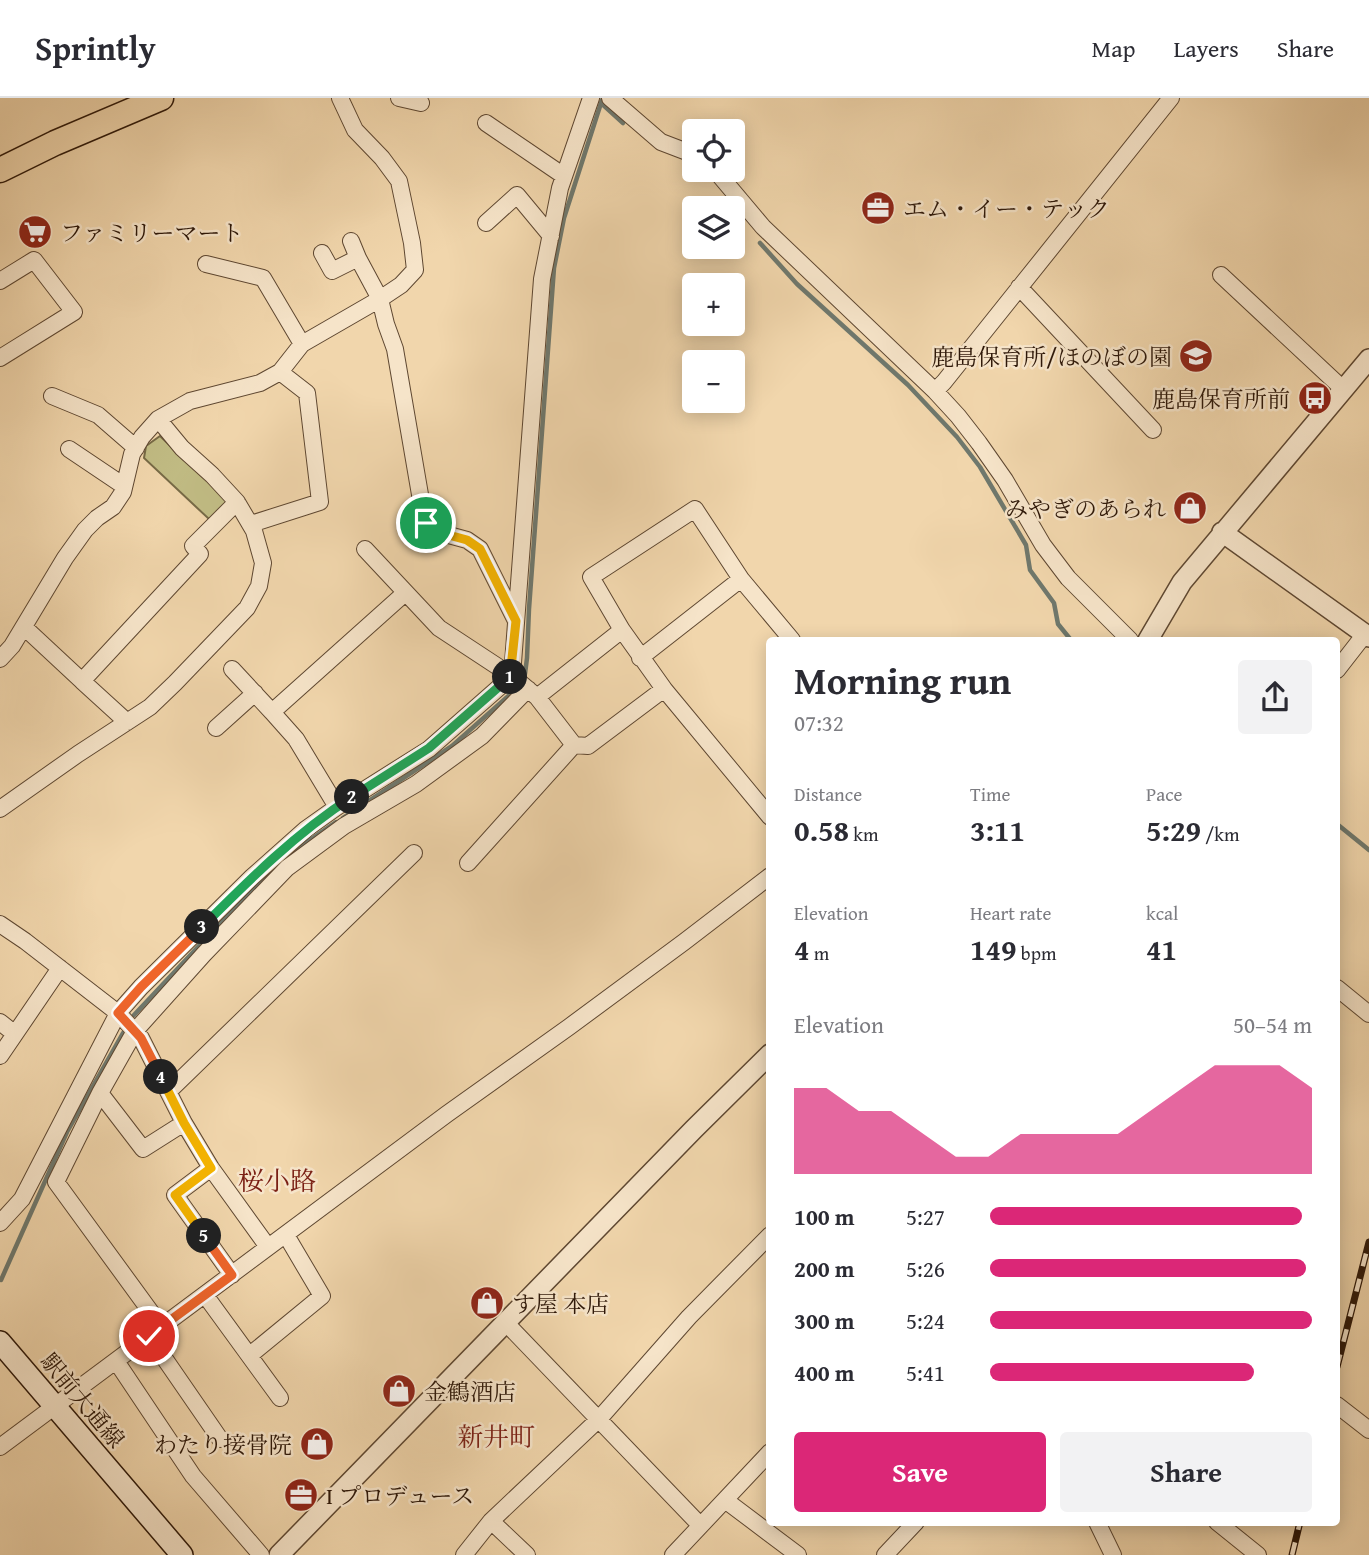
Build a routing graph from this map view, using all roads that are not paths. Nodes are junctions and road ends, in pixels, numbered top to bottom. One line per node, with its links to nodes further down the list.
1 (161, 98): 10 (highway)
2 (340, 98): 22 (street)
3 (399, 98): 7 (street)
4 (591, 98): 11 (street)
5 (610, 98): 9 (street)
6 (1171, 98): 21 (street)
7 (421, 103)
8 (486, 122): 11 (street)
9 (682, 150)
10 (0, 170)
11 (564, 176): 14 (street)
12 (725, 182): 28 (street)
13 (486, 223): 14 (street)
14 (551, 236): 41 (street)
15 (351, 241): 17 (street)
16 (322, 253): 17 (street)
17 (358, 258): 22 (street)
18 (206, 264): 23 (street)
19 (1221, 275): 27 (street)
20 (0, 281): 24 (street)
21 (1019, 287): 28 (street); 31 (street)
22 (380, 299): 23 (street); 41 (street)
23 (302, 344): 26 (street)
24 (0, 358)
25 (1369, 359): 27 (street)
26 (280, 372): 30 (street); 36 (street)
27 (1343, 389): 37 (street)
28 (935, 391): 46 (street)
29 (52, 396): 32 (street)
30 (158, 419): 32 (street); 35 (street)
31 (1153, 430)
32 (136, 447): 34 (street)
33 (69, 449): 34 (street)
34 (124, 486): 42 (street)
35 (237, 502): 36 (street); 53 (street)
36 (251, 524): 58 (street)
37 (1222, 532): 44 (street); 47 (street)
38 (365, 549): 40 (street)
39 (741, 579): 43 (street); 45 (street); 48 (street)
40 (405, 593): 52 (street); 57 (street)
41 (516, 621): 52 (street)
42 (24, 627): 49 (street); 53 (street)
43 (621, 630): 48 (street); 56 (street)
44 (1367, 636): 50 (street)
45 (789, 637)
46 (1127, 637)
47 (1150, 637)
48 (640, 658): 54 (street)
49 (0, 659)
50 (1340, 667)
51 (232, 669): 55 (street)
52 (512, 676): 56 (street); 61 (street)
53 (82, 681): 58 (street)
54 (664, 690): 60 (street); 63 (street)
55 (255, 693): 57 (street); 59 (street)
56 (532, 693): 60 (street); 73 (street)
57 (272, 712): 61 (street)
58 (127, 722): 62 (street)
59 (216, 728)
60 (574, 745): 65 (street)
61 (337, 807): 70 (street)
62 (0, 809)
63 (766, 812)
64 (414, 853): 77 (street)
65 (468, 863)
66 (766, 879): 82 (street)
67 (0, 924): 68 (street)
68 (60, 968): 70 (street); 74 (street)
69 (1340, 990): 71 (street)
70 (118, 1013): 73 (street); 81 (street)
71 (1369, 1014)
72 (0, 1022): 74 (street)
73 (135, 1031): 77 (street); 78 (street)
74 (15, 1034): 75 (street)
75 (0, 1056)
76 (766, 1058): 87 (street)
77 (169, 1091): 79 (street)
78 (100, 1093): 79 (street); 88 (street)
79 (184, 1123): 80 (street)
80 (211, 1168): 84 (street); 85 (street)
81 (0, 1223)
82 (286, 1235): 84 (street); 90 (street)
83 (766, 1239): 95 (street)
84 (268, 1247): 85 (street)
85 (232, 1275): 86 (street)
86 (205, 1295): 88 (street); 90 (street)
87 (505, 1322): 95 (street); 108 (street)
88 (155, 1331): 91 (street); 97 (street)
89 (0, 1342): 93 (main road, 駅前大通線)
90 (250, 1355): 92 (street)
91 (116, 1361): 93 (street); 107 (street)
92 (280, 1398)
93 (55, 1407): 98 (street); 106 (main road, 駅前大通線)
94 (1340, 1407): 96 (street)
95 (599, 1419): 101 (street); 102 (street)
96 (1369, 1430)
97 (220, 1439)
98 (0, 1447)
99 (766, 1456): 100 (street)
100 (725, 1500): 102 (street); 112 (street)
101 (491, 1521): 109 (street); 110 (street)
102 (700, 1525): 111 (street)
103 (912, 1526): 113 (street)
104 (1099, 1526): 114 (street)
105 (1222, 1526): 115 (street)
106 (181, 1555)
107 (261, 1555)
108 (279, 1555)
109 (464, 1555)
110 (527, 1555)
111 (673, 1555)
112 (798, 1555)
113 (885, 1555)
114 (1113, 1555)
115 (1258, 1555)

